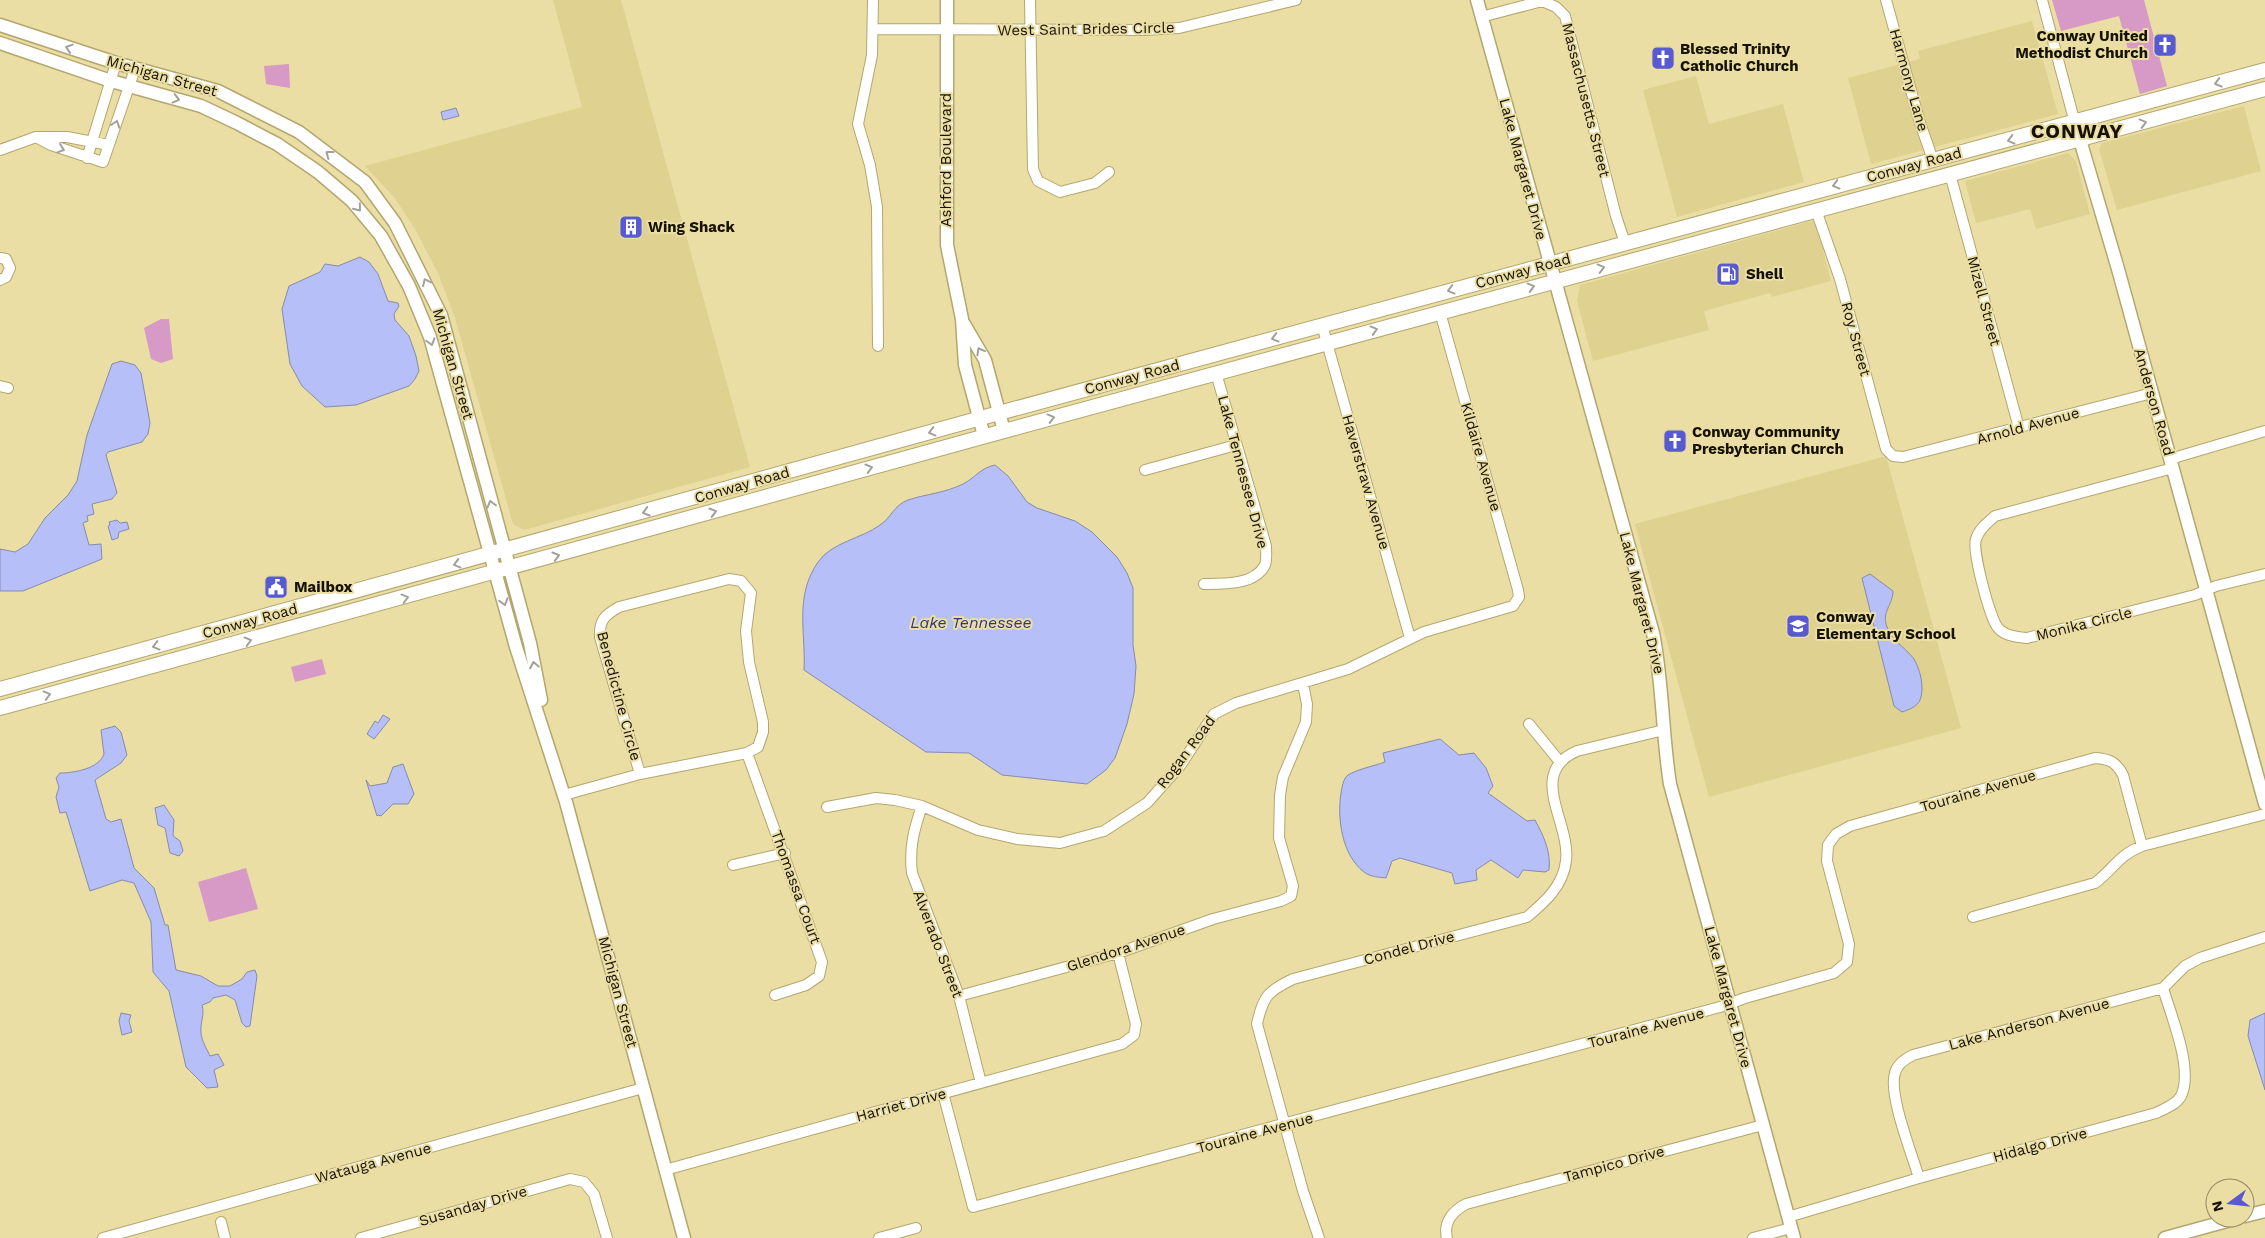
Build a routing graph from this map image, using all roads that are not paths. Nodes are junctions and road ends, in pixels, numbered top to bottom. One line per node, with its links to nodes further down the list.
1 (872, 0): 10 (street)
2 (947, 0): 11 (street, Ashford Boulevard)
3 (1030, 0): 12 (street)
4 (1296, 0): 12 (street, West Saint Brides Circle)
5 (1477, 0): 8 (street, Lake Margaret Drive)
6 (1886, 0): 27 (street, Harmony Lane)
7 (2042, 0): 20 (street, Anderson Road)
8 (1481, 17): 32 (street, Massachusetts Street); 34 (street, Lake Margaret Drive)
9 (0, 25): 14 (street, Michigan Street, one-way to 9)
10 (873, 29): 11 (street, West Saint Brides Circle); 41 (street)
11 (947, 30): 12 (street, West Saint Brides Circle); 38 (street, Ashford Boulevard)
12 (1030, 30): 28 (street)
13 (0, 43): 17 (street, Michigan Street)
14 (116, 64): 15 (street, Michigan Street); 17 (street)
15 (135, 69): 18 (street); 56 (street, Michigan Street, one-way to 15)
16 (2265, 70): 20 (main road, Conway Road, one-way to 20)
17 (111, 81): 18 (street, Michigan Street); 22 (street)
18 (129, 86): 24 (street, one-way to 18); 57 (street, Michigan Street, one-way to 57)
19 (2265, 89): 23 (main road, Conway Road, one-way to 19)
20 (2075, 123): 23 (street, Anderson Road); 27 (main road, Conway Road, one-way to 27)
21 (36, 137): 22 (street); 25 (street); 26 (street, one-way to 26)
22 (92, 140): 24 (street); 26 (street)
23 (2080, 140): 29 (main road, Conway Road); 43 (street, Anderson Road)
24 (109, 145): 26 (street)
25 (0, 150)
26 (87, 158)
27 (1933, 160): 30 (main road); 32 (main road, Conway Road, one-way to 32)
28 (1109, 172)
29 (1950, 174): 30 (main road, Conway Road); 46 (street, Mizell Street)
30 (1897, 188): 31 (main road, Conway Road)
31 (1816, 210): 36 (main road, Conway Road, one-way to 31); 52 (street, Roy Street)
32 (1625, 243): 34 (main road, Conway Road)
33 (0, 258): 35 (street)
34 (1549, 264): 36 (street, Lake Margaret Drive); 39 (main road, Conway Road, one-way to 39)
35 (0, 280)
36 (1554, 281): 37 (main road, Conway Road, one-way to 36); 71 (street, Lake Margaret Drive)
37 (1440, 312): 40 (main road, Conway Road, one-way to 37); 63 (street, Kildaire Avenue)
38 (962, 319): 44 (street, Ashford Boulevard, one-way to 38); 45 (street, Ashford Boulevard)
39 (1322, 325): 40 (street, Haverstraw Avenue); 44 (main road, Conway Road, one-way to 44)
40 (1327, 343): 42 (main road, Conway Road); 65 (street, Haverstraw Avenue)
41 (878, 346)
42 (1216, 373): 47 (main road, Conway Road, one-way to 42); 50 (street, Lake Tennessee Drive)
43 (2152, 393): 46 (street, Arnold Avenue); 53 (street, Anderson Road)
44 (999, 413): 45 (main road, Conway Road); 47 (street, Ashford Boulevard)
45 (979, 419): 49 (street, Ashford Boulevard); 51 (main road, Conway Road, one-way to 51)
46 (2019, 428): 52 (street, Arnold Avenue)
47 (1004, 431): 49 (main road, Conway Road)
48 (2265, 431): 53 (street)
49 (984, 436): 55 (main road, Conway Road, one-way to 49)
50 (1236, 445): 54 (street); 61 (street, Lake Tennessee Drive)
51 (854, 453): 55 (main road); 56 (main road, Conway Road, one-way to 56)
52 (1903, 457)
53 (2172, 464): 62 (street, Anderson Road); 62 (street, Monika Circle)
54 (1145, 470)
55 (785, 492): 58 (main road, Conway Road, one-way to 55)
56 (504, 551): 57 (main road, Conway Road); 58 (street, Michigan Street)
57 (490, 556): 59 (street, Michigan Street); 64 (main road, Conway Road, one-way to 64)
58 (509, 569): 59 (main road, Conway Road); 72 (street, Michigan Street, one-way to 58)
59 (495, 573): 66 (main road, Conway Road, one-way to 59); 72 (street, Michigan Street, one-way to 72)
60 (2265, 574): 62 (street)
61 (1204, 584)
62 (2206, 590): 76 (street, Anderson Road)
63 (1517, 602): 65 (street, Rogan Road)
64 (204, 634): 66 (street); 68 (main road, Conway Road, one-way to 68)
65 (1410, 638): 67 (street, Rogan Road)
66 (201, 653): 69 (main road, Conway Road, one-way to 66)
67 (1303, 684): 79 (street, Rogan Road); 87 (street, Glendora Avenue)
68 (3, 689)
69 (0, 708)
70 (1529, 724): 74 (street)
71 (1664, 730): 74 (street); 91 (street, Lake Margaret Drive)
72 (550, 747): 77 (street, Michigan Street)
73 (747, 753): 75 (street); 75 (street, Benedictine Circle); 83 (street, Thomassa Court)
74 (1560, 762): 95 (street, Condel Drive)
75 (640, 774): 77 (street)
76 (2263, 790): 78 (street, Anderson Road)
77 (564, 795): 93 (street, Michigan Street)
78 (2265, 804)
79 (922, 806): 80 (street, Rogan Road); 90 (street, Alverado Street)
80 (827, 807)
81 (2265, 814): 82 (street)
82 (2142, 846): 85 (street); 91 (street, Touraine Avenue)
83 (785, 853): 84 (street); 89 (street, Thomassa Court)
84 (733, 865)
85 (1973, 917)
86 (2265, 937): 88 (street, Lake Anderson Avenue)
87 (1118, 953): 90 (street, Glendora Avenue); 92 (street, Harriet Drive)
88 (2163, 988): 98 (street, Hidalgo Drive); 98 (street, Lake Anderson Avenue)
89 (774, 995)
90 (959, 996): 92 (street, Alverado Street)
91 (1730, 1003): 95 (street, Touraine Avenue); 96 (street, Lake Margaret Drive)
92 (981, 1083): 94 (street, Harriet Drive)
93 (643, 1088): 97 (street, Michigan Street); 103 (street, Watauga Avenue)
94 (943, 1093): 95 (street, Touraine Avenue); 97 (street, Harriet Drive)
95 (1286, 1125): 109 (street, Condel Drive)
96 (1763, 1125): 100 (street, Lake Margaret Drive); 110 (street, Tampico Drive)
97 (665, 1170): 107 (street, Michigan Street)
98 (1919, 1178): 100 (street, Hidalgo Drive)
99 (221, 1222): 104 (street)
100 (1791, 1227): 111 (street, Hidalgo Drive)
101 (2205, 1227): 112 (street)
102 (916, 1228): 108 (street)
103 (103, 1238)
104 (225, 1238)
105 (362, 1238): 106 (street, Susanday Drive)
106 (607, 1238)
107 (684, 1238)
108 (880, 1238)
109 (1319, 1238)
110 (1447, 1238)
111 (1753, 1238)
112 (2165, 1238)

